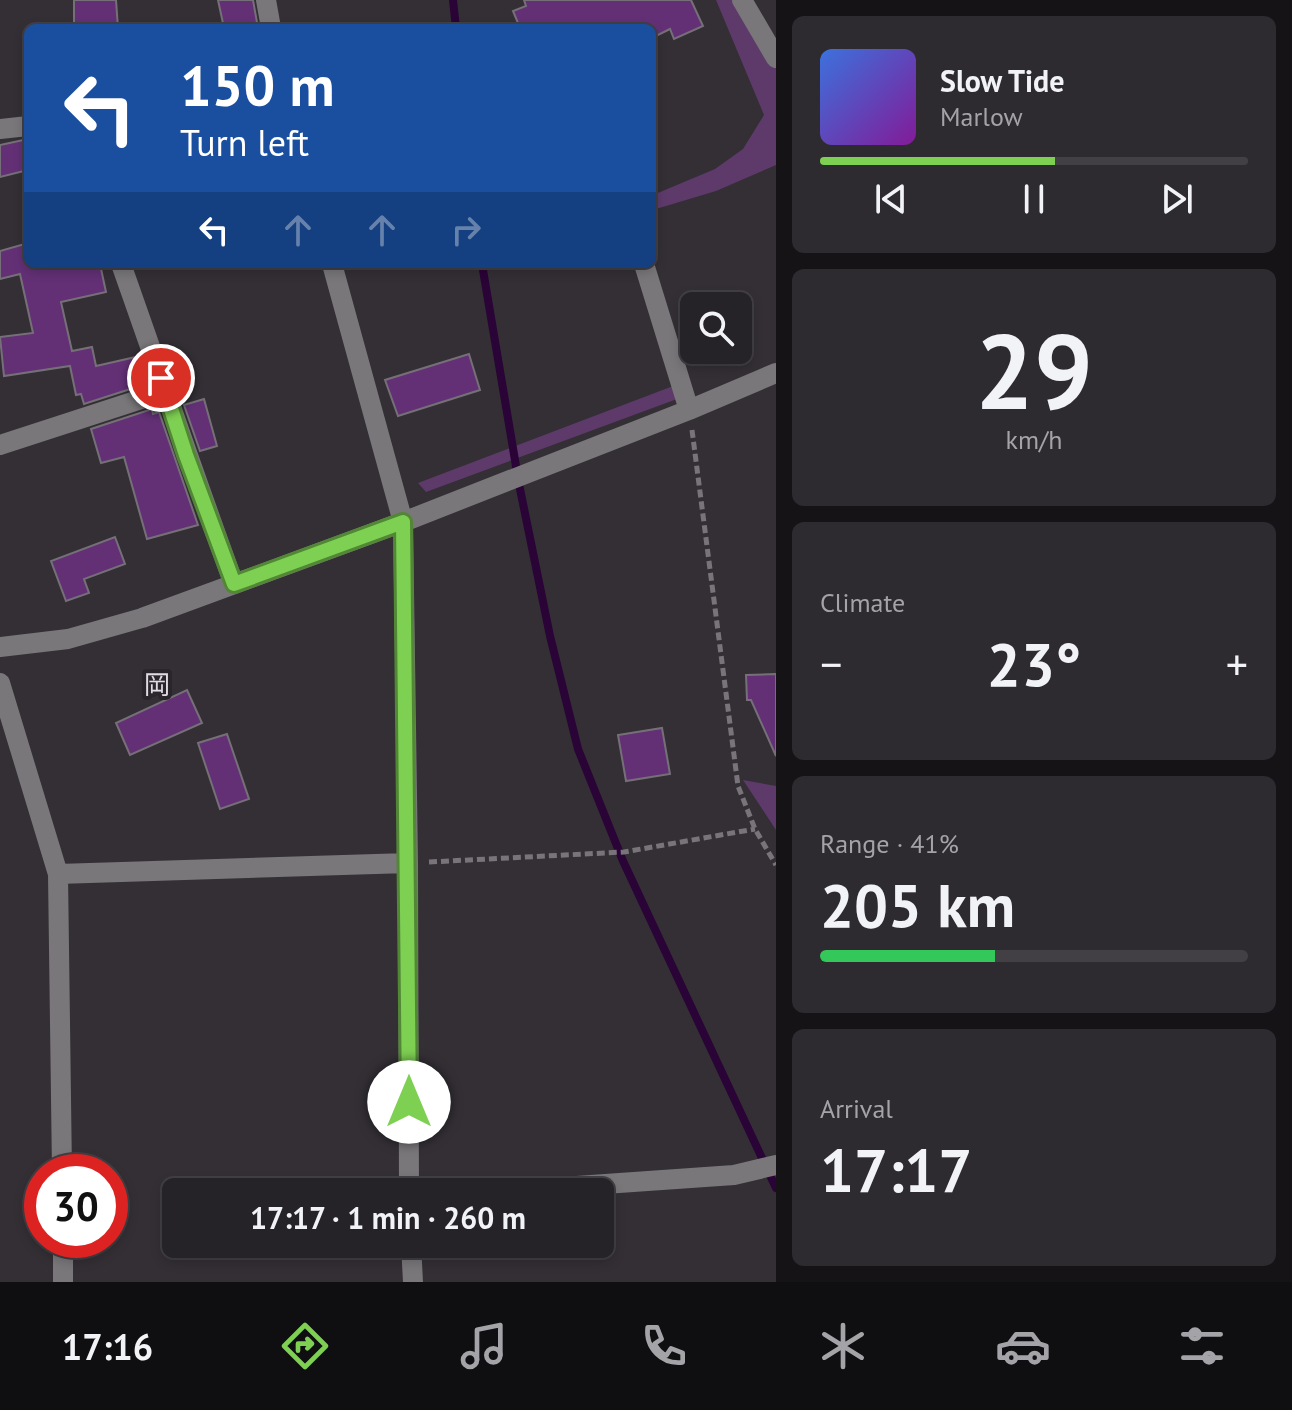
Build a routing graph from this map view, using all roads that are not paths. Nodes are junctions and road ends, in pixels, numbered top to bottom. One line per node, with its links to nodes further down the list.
1 (266, 0): 3 (street)
2 (742, 0): 4 (street)
3 (270, 24)
4 (776, 58)
5 (24, 126): 6 (street)
6 (0, 129)
7 (122, 268): 11 (street)
8 (333, 268): 14 (street)
9 (645, 268): 12 (street)
10 (776, 373): 12 (street)
11 (166, 391): 13 (street); 15 (street)
12 (689, 410): 14 (street)
13 (0, 445)
14 (403, 522): 15 (street); 18 (street)
15 (234, 584): 16 (street)
16 (0, 647)
17 (0, 683): 19 (street)
18 (408, 863): 19 (street); 22 (street)
19 (58, 874): 20 (street)
20 (62, 1154)
21 (776, 1165): 23 (street)
22 (409, 1178)
23 (614, 1183)
24 (63, 1258): 26 (street)
25 (412, 1258): 27 (street)
26 (63, 1282)
27 (413, 1282)

